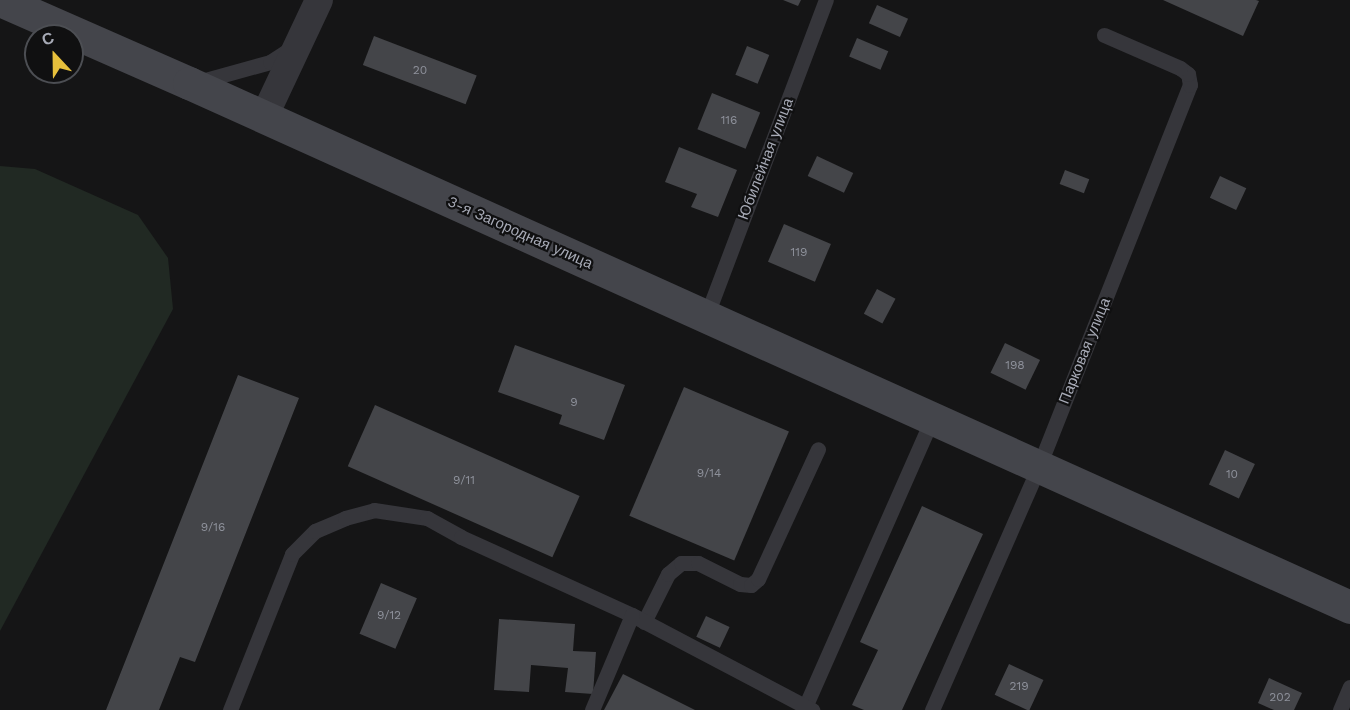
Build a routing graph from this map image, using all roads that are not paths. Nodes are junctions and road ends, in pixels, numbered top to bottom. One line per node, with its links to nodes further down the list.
1 (0, 0): 4 (main road, 3-я Загородная улица)
2 (319, 0): 6 (street)
3 (826, 0): 9 (lane, Юбилейная улица)
4 (40, 8): 7 (main road, 3-я Загородная улица)
5 (1104, 35): 12 (lane, Парковая улица)
6 (299, 44): 7 (lane); 8 (street)
7 (189, 83): 8 (main road, 3-я Загородная улица)
8 (264, 117): 9 (main road, 3-я Загородная улица)
9 (706, 317): 10 (main road, 3-я Загородная улица)
10 (933, 417): 12 (main road, 3-я Загородная улица); 16 (lane)
11 (818, 449): 14 (lane)
12 (1039, 466): 13 (main road, 3-я Загородная улица); 19 (lane, Парковая улица)
13 (1350, 607)
14 (638, 618): 16 (lane); 17 (lane); 18 (lane)
15 (1350, 687): 20 (lane)
16 (808, 708)
17 (230, 710)
18 (592, 710)
19 (932, 710)
20 (1340, 710)

